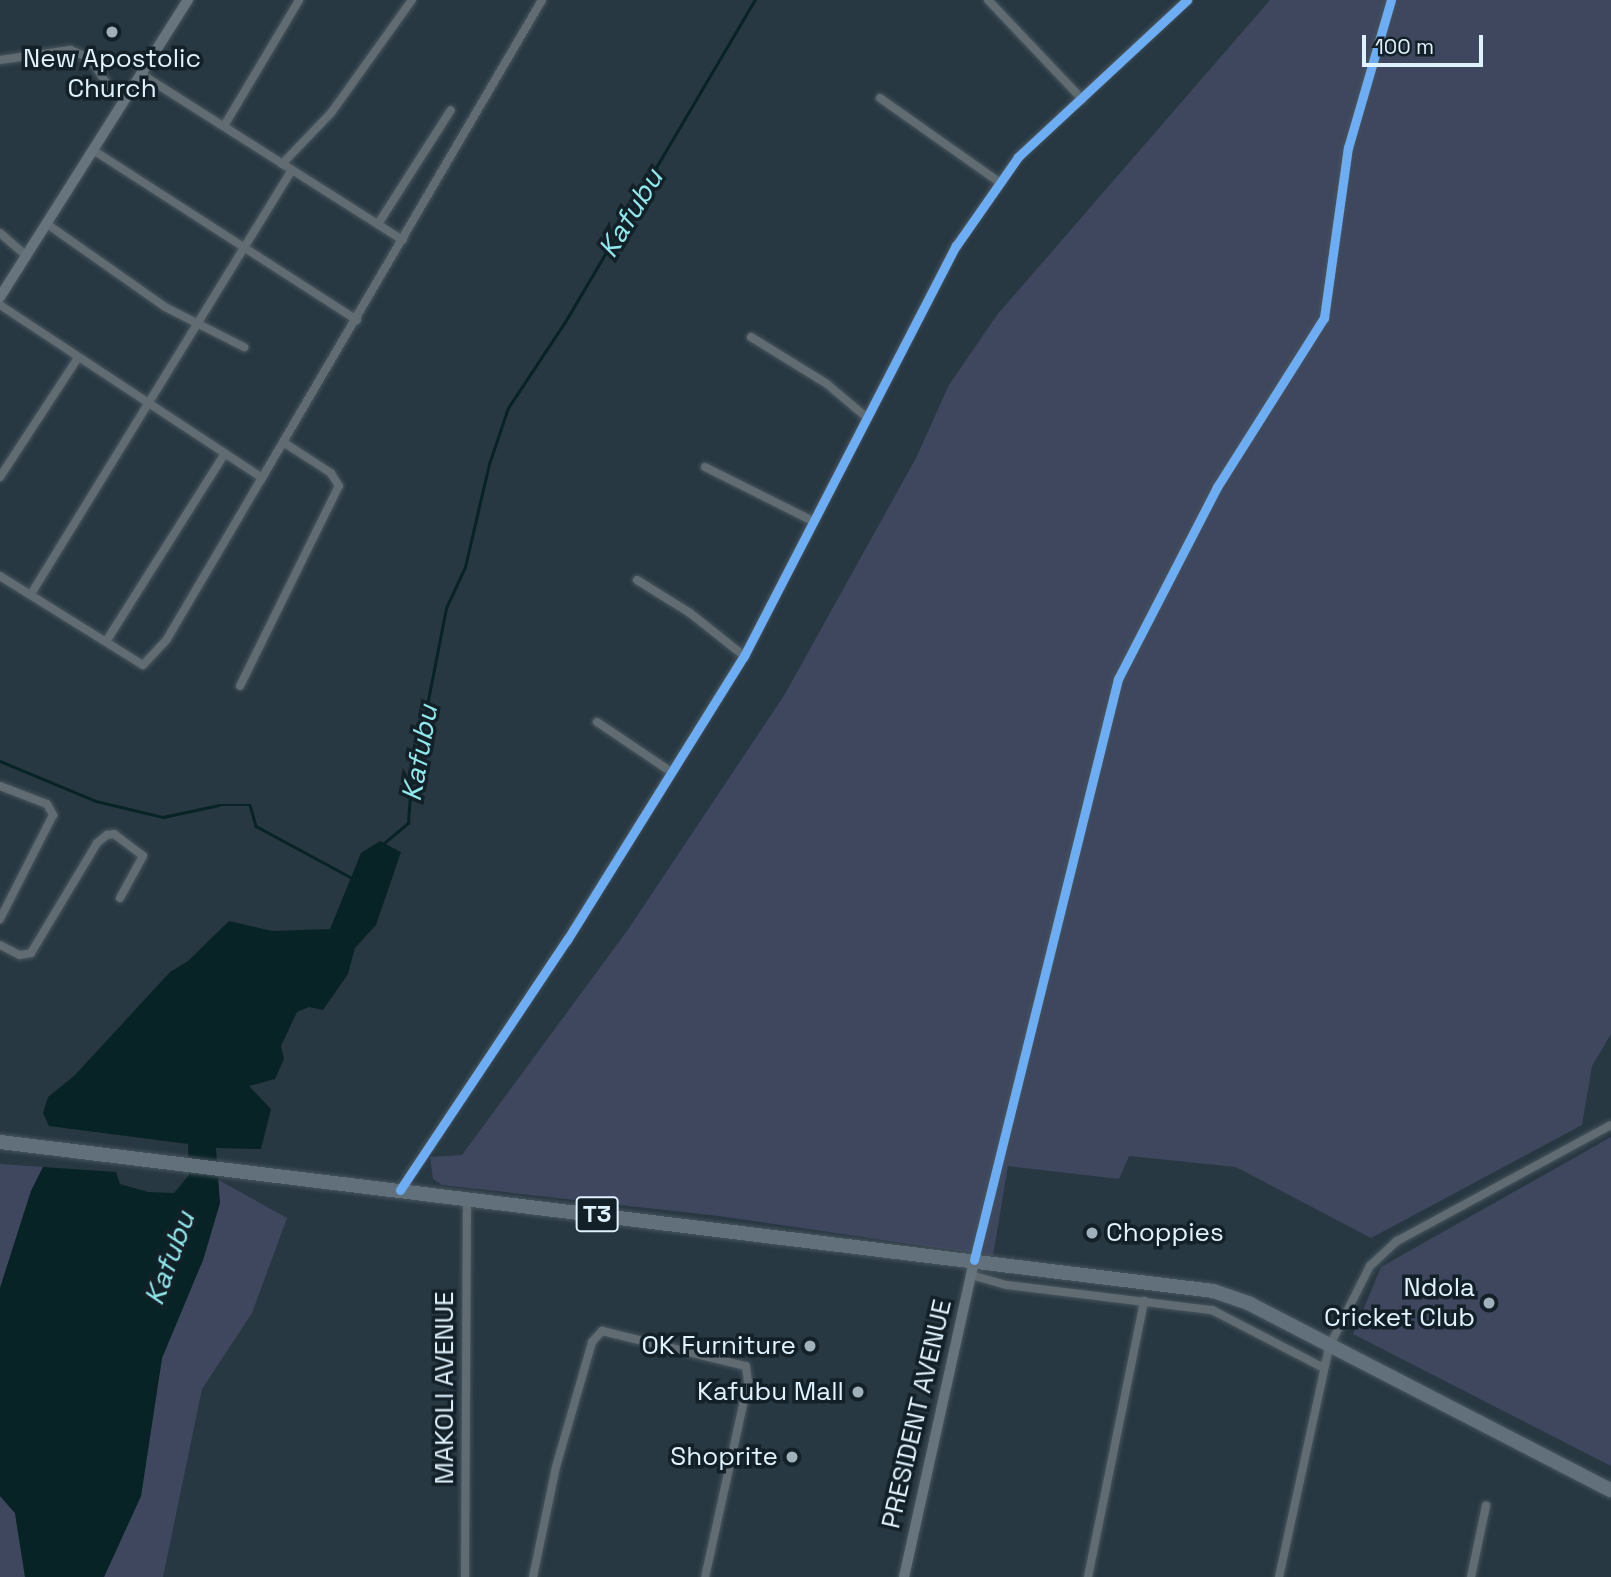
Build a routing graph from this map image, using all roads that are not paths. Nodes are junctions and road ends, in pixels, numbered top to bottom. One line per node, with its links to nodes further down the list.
1 (188, 0): 9 (main road)
2 (299, 0): 14 (street)
3 (412, 0): 16 (street)
4 (542, 0): 22 (street)
5 (988, 0): 11 (street)
6 (1391, 0): 56 (street)
7 (1183, 2): 11 (street)
8 (0, 60): 12 (street)
9 (141, 74): 12 (main road); 14 (street)
10 (880, 98): 18 (street)
11 (1082, 99): 18 (street)
12 (124, 101): 15 (main road)
13 (451, 110): 20 (street)
14 (224, 126): 16 (street)
15 (93, 150): 19 (main road); 23 (street)
16 (282, 164): 17 (street)
17 (292, 170): 20 (street); 23 (street)
18 (999, 182): 33 (street)
19 (47, 224): 24 (main road); 28 (street)
20 (378, 224): 22 (street)
21 (0, 233): 24 (street)
22 (403, 240): 27 (street)
23 (244, 247): 27 (street); 28 (street)
24 (26, 256): 25 (main road)
25 (0, 297)
26 (0, 305): 31 (street)
27 (357, 320): 34 (street)
28 (194, 323): 30 (street); 32 (street)
29 (751, 337): 33 (street)
30 (244, 347)
31 (78, 358): 32 (street); 37 (street)
32 (150, 404): 35 (street); 42 (street)
33 (865, 416): 39 (street)
34 (283, 442): 38 (street); 45 (street)
35 (225, 453): 38 (street); 43 (street)
36 (705, 467): 39 (street)
37 (0, 477)
38 (262, 478): 43 (street)
39 (811, 520): 44 (street)
40 (0, 576): 42 (street)
41 (637, 580): 44 (street)
42 (31, 594): 43 (street)
43 (107, 640)
44 (744, 656): 47 (street)
45 (240, 686)
46 (597, 722): 47 (street)
47 (670, 771): 54 (street)
48 (0, 786): 50 (street)
49 (120, 898): 51 (street)
50 (0, 919)
51 (0, 946)
52 (1611, 1125): 58 (street)
53 (0, 1142): 54 (highway, T3)
54 (400, 1190): 55 (highway, T3)
55 (467, 1200): 56 (highway, T3); 63 (street, MAKOLI AVENUE)
56 (973, 1268): 57 (street); 58 (highway, T3); 62 (main road, PRESIDENT AVENUE)
57 (1144, 1301): 59 (street); 66 (street)
58 (1329, 1347): 59 (street); 60 (highway, T3)
59 (1324, 1368): 67 (street)
60 (1611, 1490)
61 (1486, 1506): 68 (street)
62 (908, 1576)
63 (465, 1577)
64 (533, 1577): 65 (street)
65 (705, 1577)
66 (1088, 1577)
67 (1279, 1577)
68 (1471, 1577)

